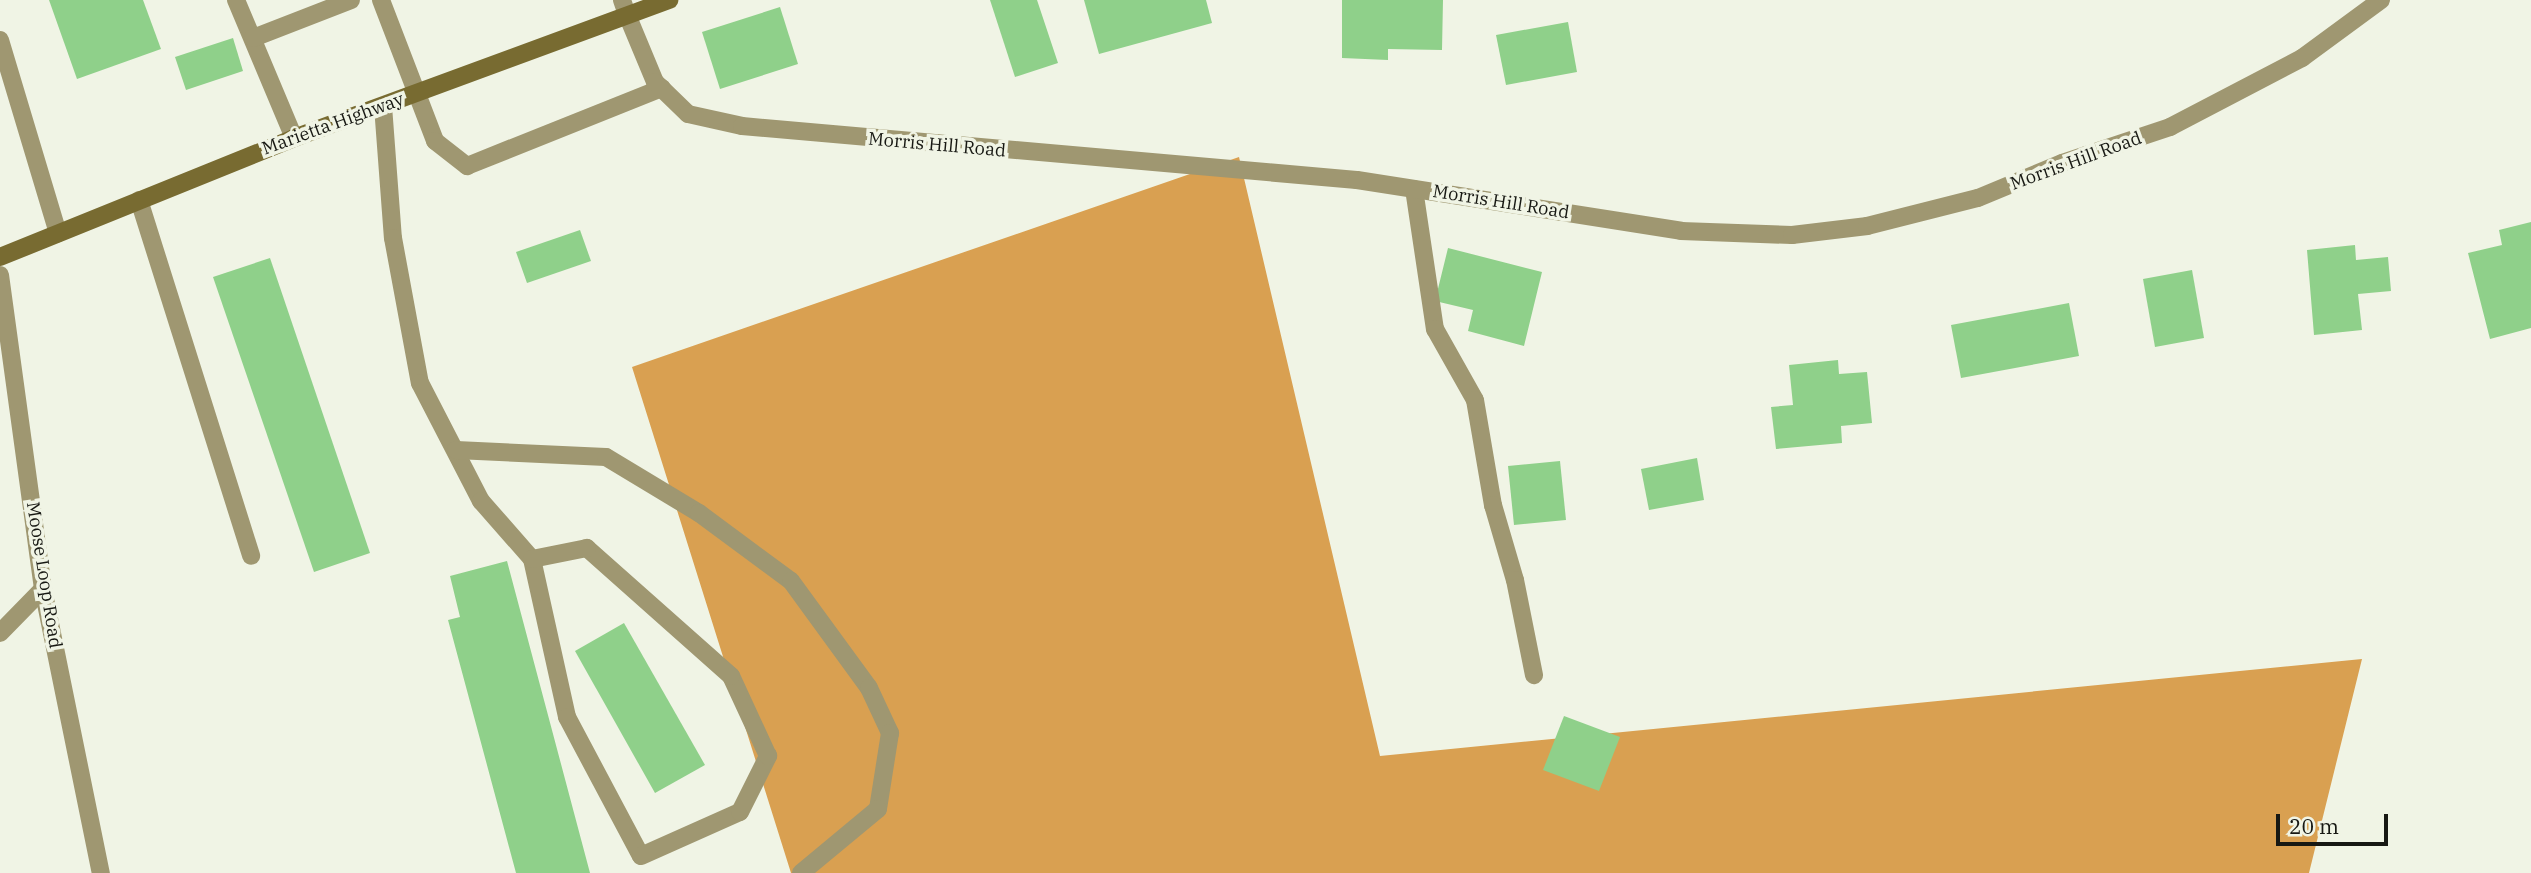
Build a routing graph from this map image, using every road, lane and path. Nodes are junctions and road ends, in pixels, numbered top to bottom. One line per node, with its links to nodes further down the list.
1 (236, 0): 8 (street)
2 (351, 0): 8 (street)
3 (381, 0): 11 (street)
4 (622, 0): 7 (street, Morris Hill Road)
5 (669, 0): 7 (main road, Marietta Highway)
6 (2381, 0): 14 (street, Morris Hill Road)
7 (628, 18): 10 (street, Morris Hill Road); 11 (main road, Marietta Highway)
8 (253, 38): 13 (street)
9 (0, 40): 16 (street)
10 (662, 88): 11 (street); 14 (street, Morris Hill Road)
11 (415, 94): 12 (main road, Marietta Highway)
12 (383, 106): 13 (main road, Marietta Highway); 19 (street)
13 (294, 138): 15 (main road, Marietta Highway)
14 (1414, 189): 24 (street)
15 (138, 200): 16 (main road, Marietta Highway); 20 (street)
16 (58, 233): 17 (main road, Marietta Highway)
17 (0, 257)
18 (0, 275): 22 (street, Moose Loop Road)
19 (456, 450): 21 (street); 26 (street)
20 (251, 556)
21 (533, 559): 21 (street)
22 (43, 589): 23 (street); 25 (street, Moose Loop Road)
23 (0, 633)
24 (1534, 675)
25 (101, 873)
26 (800, 873)

